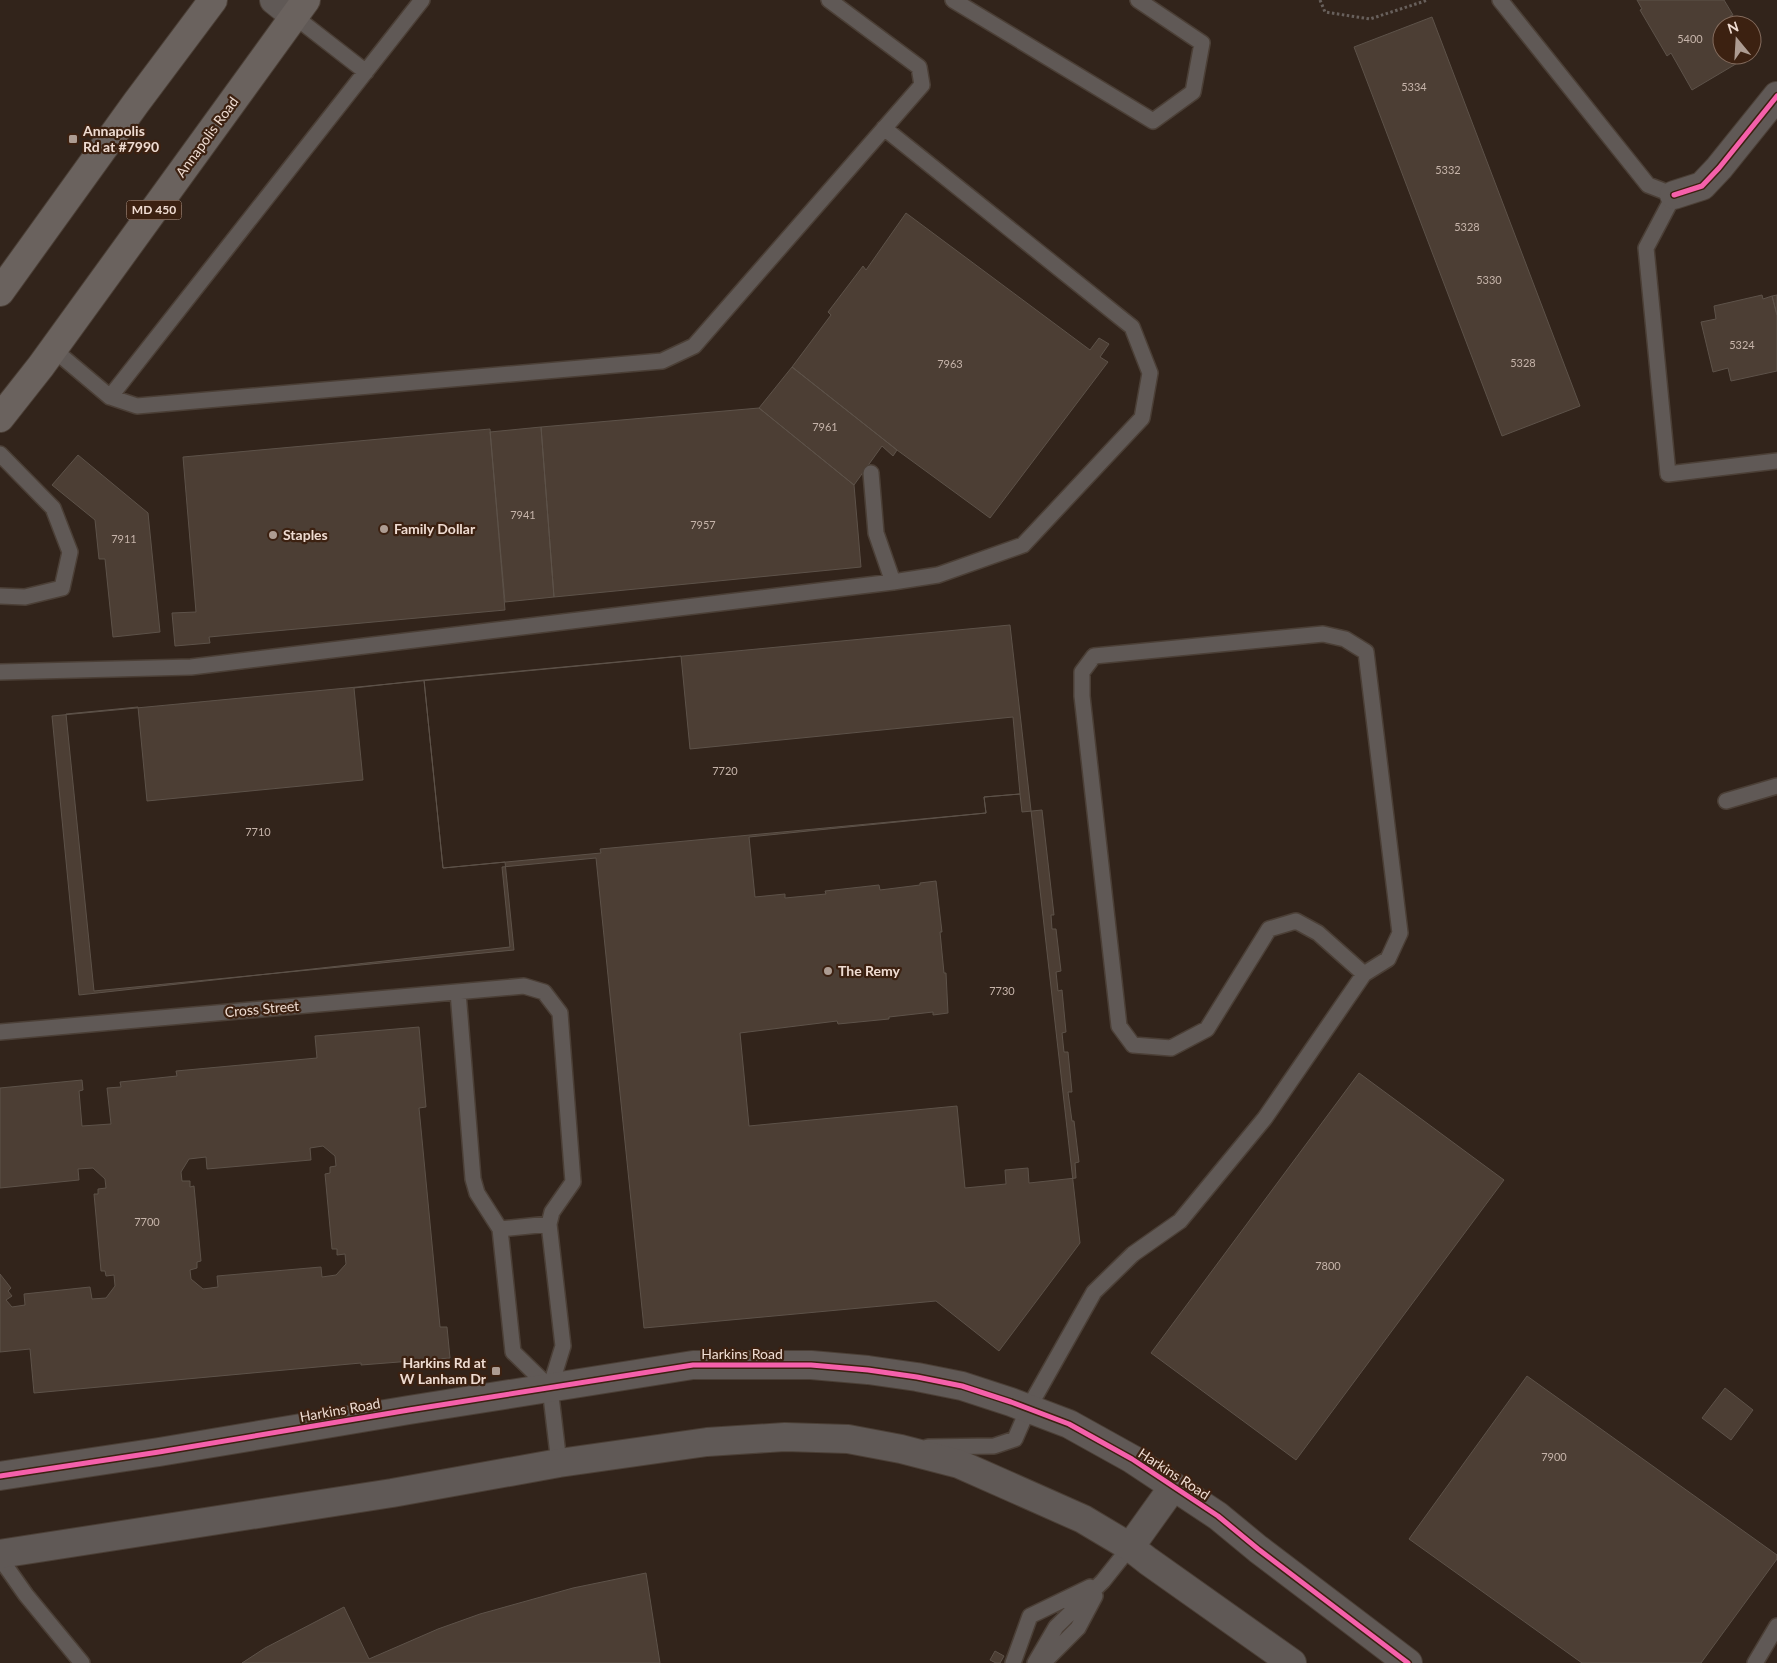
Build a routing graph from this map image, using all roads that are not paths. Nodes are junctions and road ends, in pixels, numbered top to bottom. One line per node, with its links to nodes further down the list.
1 (213, 0): 12 (main road)
2 (422, 0): 8 (lane)
3 (828, 0): 10 (lane)
4 (953, 0): 5 (lane)
5 (1138, 0)
6 (1500, 0): 11 (lane)
7 (291, 5): 8 (lane); 13 (main road, Annapolis Road / MD 450)
8 (366, 72): 14 (lane)
9 (1777, 96): 11 (street)
10 (884, 128): 14 (lane); 19 (lane)
11 (1674, 195): 17 (lane)
12 (0, 292)
13 (53, 349): 14 (lane); 15 (main road, Annapolis Road / MD 450)
14 (110, 397)
15 (0, 418)
16 (0, 454): 20 (lane)
17 (1777, 461)
18 (871, 473): 19 (lane)
19 (893, 582): 21 (lane)
20 (0, 596)
21 (0, 672)
22 (1777, 786): 23 (lane)
23 (1726, 801)
24 (1364, 974): 24 (lane); 30 (lane)
25 (458, 992): 26 (lane, Cross Street); 27 (lane, Cross Street); 28 (lane)
26 (0, 1032)
27 (549, 1224): 28 (lane); 29 (lane)
28 (500, 1229): 29 (lane)
29 (550, 1388): 30 (street, Harkins Road); 32 (lane); 33 (street, Harkins Road)
30 (1028, 1409): 31 (lane); 34 (street, Harkins Road)
31 (896, 1448): 32 (street); 35 (street)
32 (559, 1463): 36 (street)
33 (0, 1476)
34 (1173, 1487): 35 (street); 45 (street, Harkins Road)
35 (1130, 1547): 38 (lane); 44 (street)
36 (0, 1554)
37 (0, 1558): 40 (lane)
38 (1103, 1581): 41 (lane); 42 (lane); 43 (lane)
39 (1777, 1626): 46 (lane)
40 (82, 1663)
41 (1013, 1663)
42 (1035, 1663)
43 (1043, 1663)
44 (1292, 1663)
45 (1408, 1663)
46 (1755, 1663)

